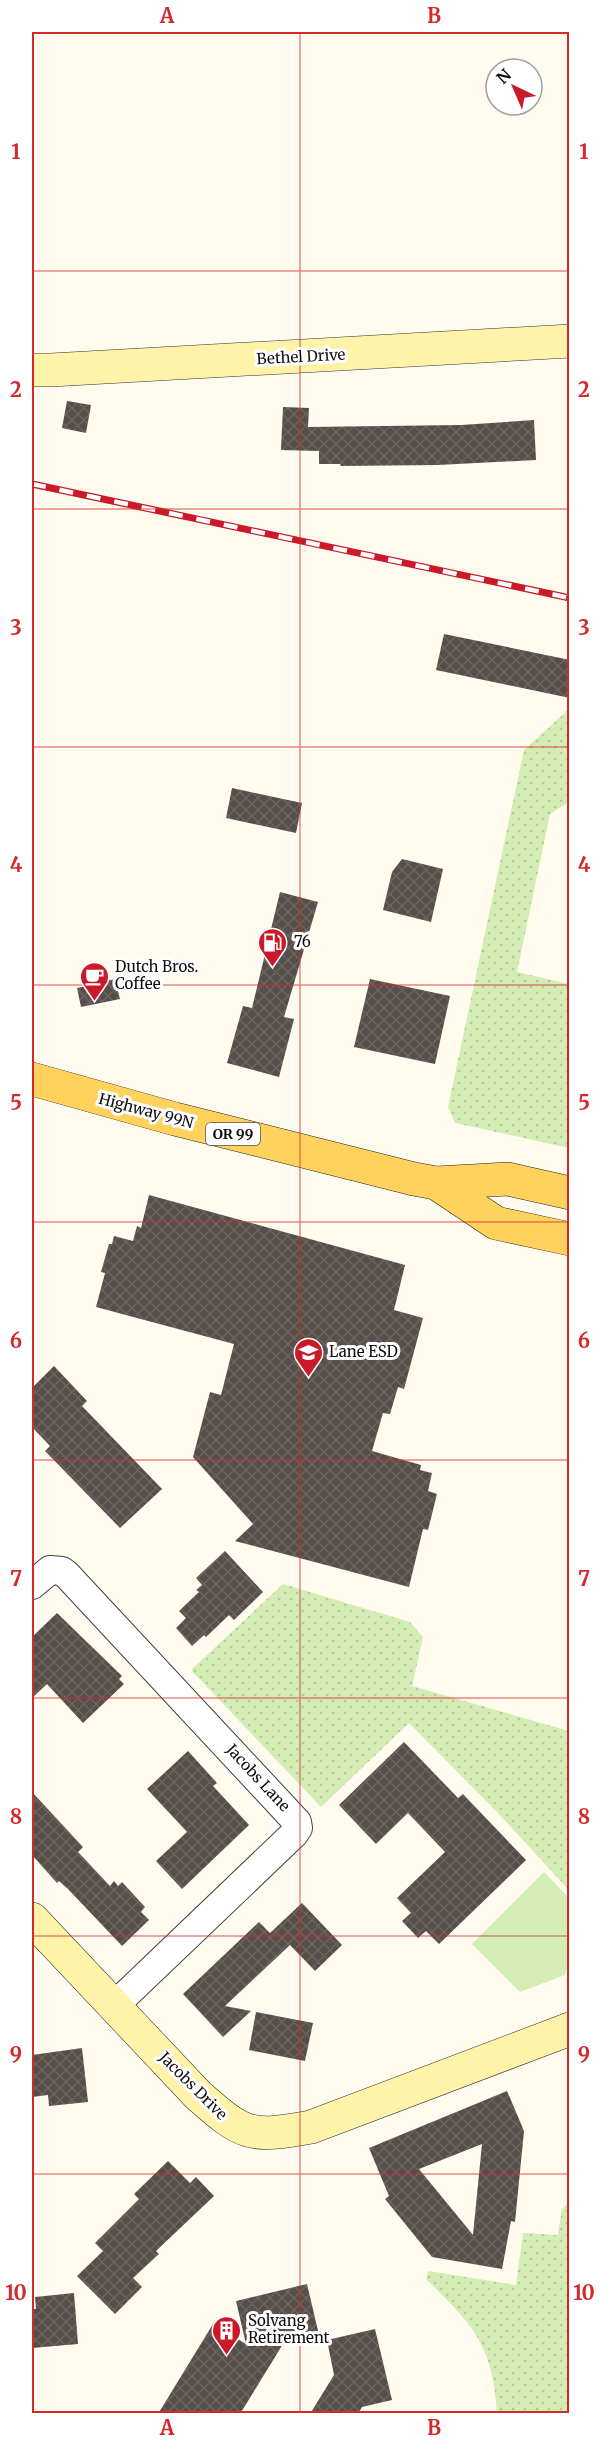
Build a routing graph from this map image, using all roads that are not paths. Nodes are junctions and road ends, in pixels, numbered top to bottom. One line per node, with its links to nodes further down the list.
1 (570, 341): 2 (street, Bethel Drive)
2 (32, 370)
3 (32, 1080): 4 (main road, Highway 99N / OR 99)
4 (436, 1183): 5 (main road, Highway 99N / OR 99); 6 (main road, Highway 99N / OR 99)
5 (570, 1193)
6 (570, 1239)
7 (32, 1585): 9 (street, Jacobs Lane)
8 (32, 1919): 9 (street, Jacobs Drive)
9 (114, 2006): 10 (street, Jacobs Drive)
10 (570, 2029)

